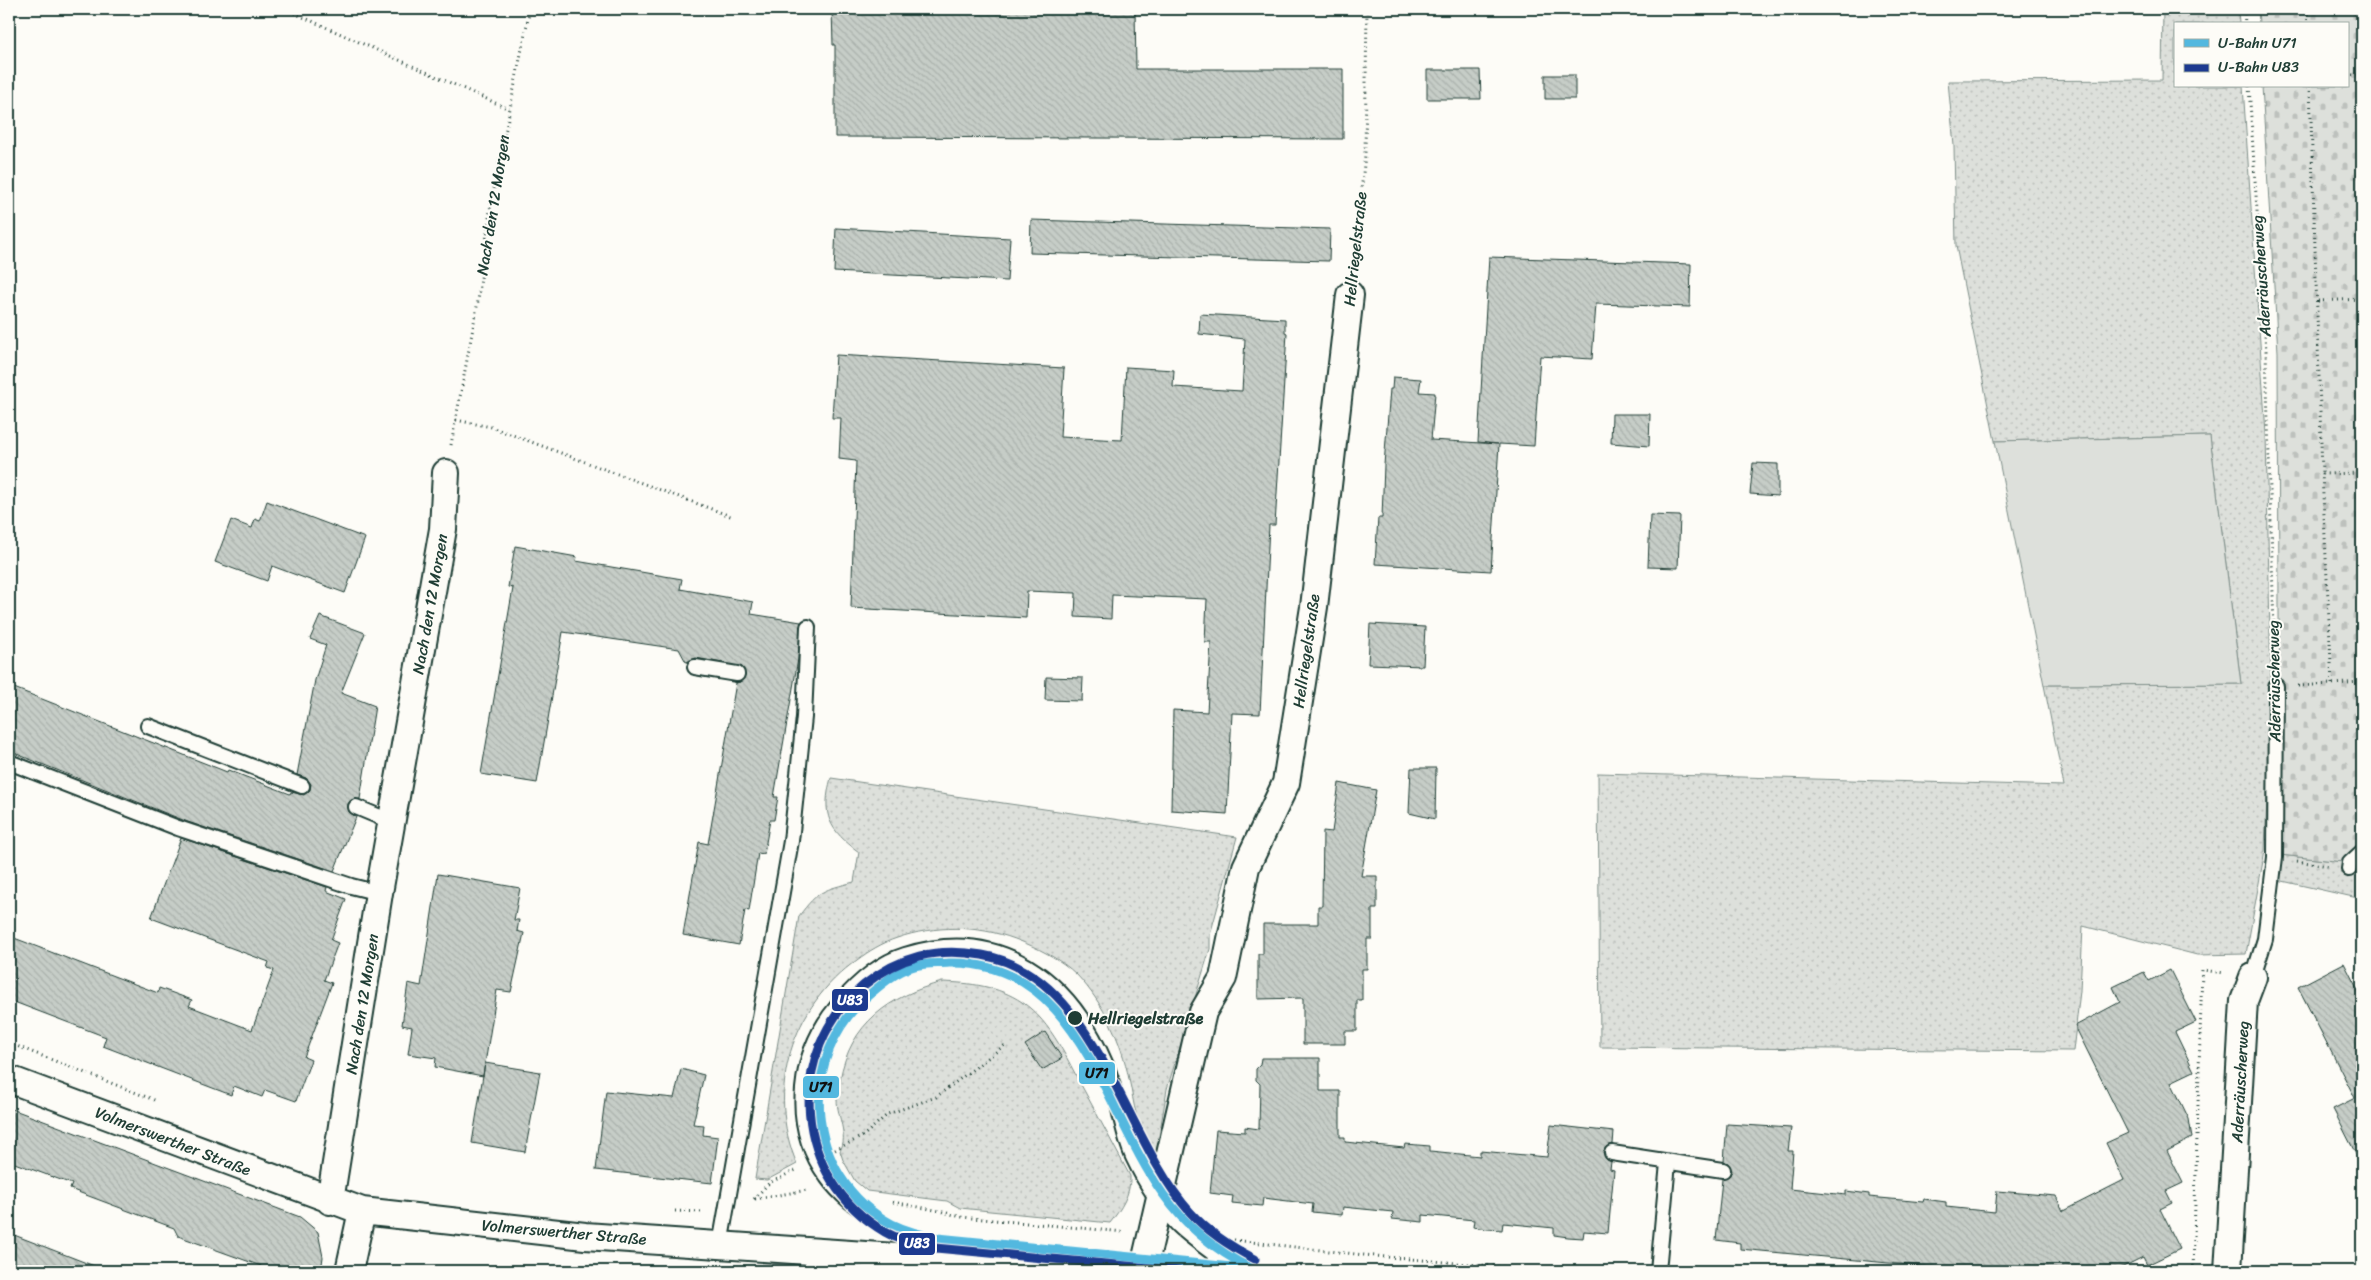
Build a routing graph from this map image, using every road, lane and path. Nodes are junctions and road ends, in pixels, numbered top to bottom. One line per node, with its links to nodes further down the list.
1 (285, 9): 12 (path)
2 (530, 9): 12 (path, Nach den 12 Morgen)
3 (1367, 9): 13 (path, Hellriegelstraße)
4 (2244, 9): 6 (path)
5 (2307, 9): 7 (path)
6 (2245, 22)
7 (2308, 22)
8 (2362, 75): 9 (path)
9 (2348, 76)
10 (2249, 88): 26 (path, Aderräuscherweg)
11 (2310, 88): 15 (path)
12 (509, 109): 16 (path, Nach den 12 Morgen)
13 (1350, 295): 44 (street, Hellriegelstraße)
14 (2362, 299): 15 (path)
15 (2318, 301): 19 (path)
16 (456, 420): 17 (path, Nach den 12 Morgen); 20 (path)
17 (446, 473): 31 (street, Nach den 12 Morgen)
18 (2362, 473): 19 (path)
19 (2322, 474): 25 (path)
20 (733, 517)
21 (808, 627): 50 (lane)
22 (695, 667): 23 (lane)
23 (737, 674)
24 (2362, 682): 25 (path)
25 (2332, 684): 26 (path)
26 (2276, 686): 33 (lane, Aderräuscherweg)
27 (148, 726): 29 (lane)
28 (9, 762): 35 (lane)
29 (302, 786)
30 (356, 807): 31 (lane)
31 (392, 822): 35 (street, Nach den 12 Morgen)
32 (2362, 852): 34 (lane)
33 (2274, 857): 34 (path); 36 (lane, Aderräuscherweg)
34 (2349, 869)
35 (379, 893): 45 (street, Nach den 12 Morgen)
36 (2252, 977): 59 (path); 60 (street, Aderräuscherweg)
37 (1005, 1045): 40 (path)
38 (9, 1079): 45 (street, Volmerswerther Straße)
39 (1612, 1153): 41 (lane)
40 (817, 1159): 43 (path); 44 (lane); 51 (lane)
41 (1668, 1163): 42 (lane); 58 (lane)
42 (1723, 1170)
43 (811, 1189)
44 (1158, 1198): 55 (street, Hellriegelstraße); 56 (lane)
45 (330, 1201): 47 (street, Volmerswerther Straße)
46 (892, 1202): 48 (path)
47 (362, 1211): 50 (street, Volmerswerther Straße); 53 (street)
48 (1132, 1232)
49 (1228, 1240): 57 (path)
50 (720, 1245): 52 (street, Volmerswerther Straße)
51 (1005, 1263): 52 (street, Volmerswerther Straße); 54 (street, Volmerswerther Straße)
52 (880, 1264)
53 (349, 1271)
54 (1138, 1271): 55 (street, Volmerswerther Straße)
55 (1144, 1271)
56 (1237, 1271)
57 (1549, 1271)
58 (1658, 1271)
59 (2193, 1271)
60 (2228, 1271)

